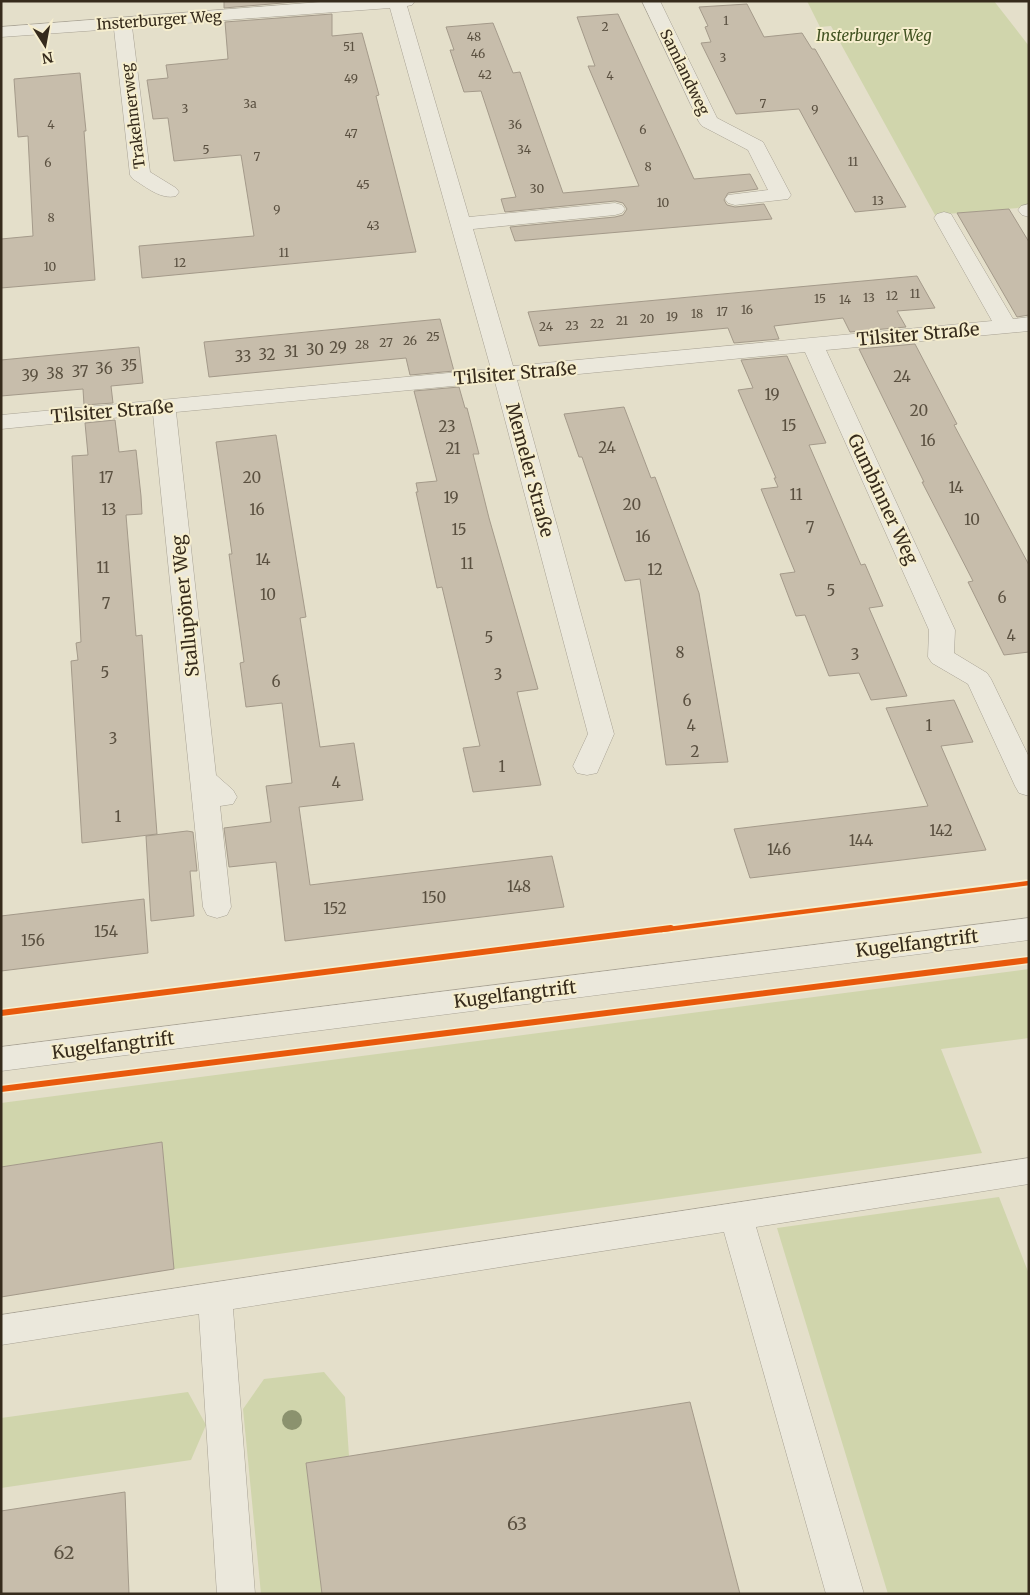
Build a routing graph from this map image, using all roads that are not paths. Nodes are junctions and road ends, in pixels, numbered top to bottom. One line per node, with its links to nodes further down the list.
1 (406, 1): 3 (street, Insterburger Weg)
2 (651, 1): 7 (street, Samlandweg)
3 (397, 2): 4 (street, Insterburger Weg); 10 (street, Memeler Straße)
4 (122, 23): 5 (street, Insterburger Weg); 6 (street, Trakehnerweg)
5 (1, 32)
6 (169, 192)
7 (735, 199)
8 (615, 210): 10 (street)
9 (944, 218): 12 (street)
10 (461, 224): 14 (street, Memeler Straße)
11 (1029, 324): 12 (street, Tilsiter Straße)
12 (1006, 326): 13 (street, Tilsiter Straße)
13 (812, 344): 14 (street, Tilsiter Straße); 19 (street, Gumbinner Weg)
14 (504, 374): 15 (street, Tilsiter Straße); 17 (street, Memeler Straße)
15 (164, 407): 16 (street, Tilsiter Straße); 18 (street, Stallupöner Weg)
16 (1, 422)
17 (587, 766)
18 (203, 778): 20 (street); 21 (street, Stallupöner Weg)
19 (1029, 786)
20 (223, 797)
21 (216, 907)
22 (1029, 929): 23 (street, Kugelfangtrift)
23 (1, 1059)
24 (1029, 1171): 25 (street)
25 (736, 1216): 26 (street); 29 (street)
26 (215, 1297): 27 (street); 28 (street)
27 (1, 1330)
28 (236, 1594)
29 (845, 1594)

